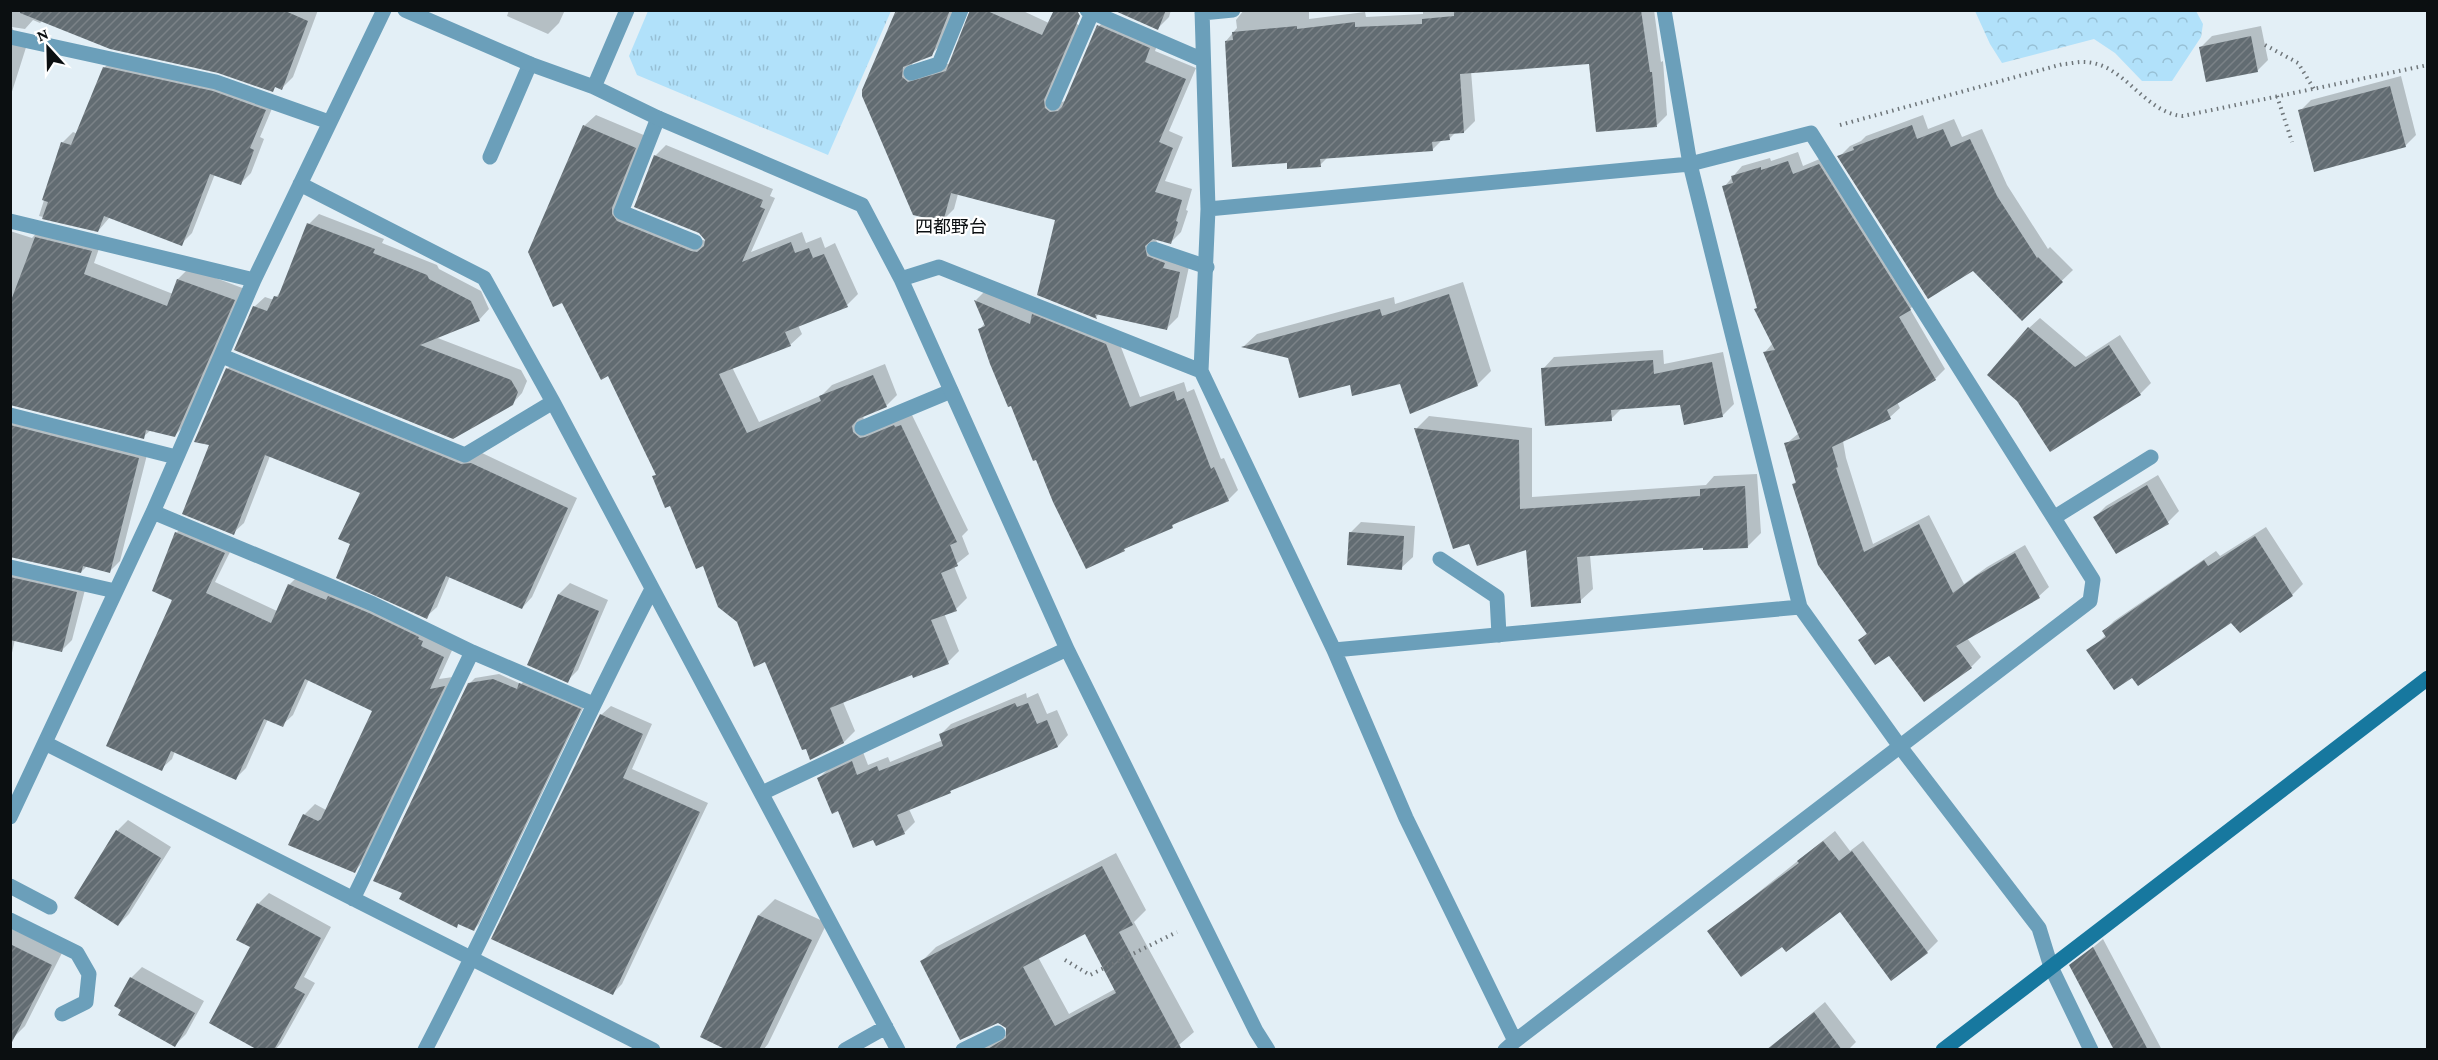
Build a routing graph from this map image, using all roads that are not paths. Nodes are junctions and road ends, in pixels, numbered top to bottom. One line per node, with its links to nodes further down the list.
1 (384, 10): 16 (street)
2 (405, 10): 11 (street)
3 (627, 10): 13 (street)
4 (961, 10): 12 (street)
5 (1233, 10): 8 (street)
6 (1664, 10): 18 (street)
7 (1089, 12): 10 (street); 14 (street)
8 (1202, 12): 10 (street)
9 (10, 37): 16 (street)
10 (1203, 60): 20 (street)
11 (530, 64): 13 (street); 17 (street)
12 (911, 73)
13 (594, 87): 15 (street)
14 (1053, 103)
15 (658, 118): 22 (street); 25 (street)
16 (329, 122): 19 (street)
17 (490, 157)
18 (1690, 164): 20 (street); 36 (street); 41 (street)
19 (300, 184): 26 (street); 30 (street)
20 (1208, 209): 24 (street)
21 (10, 221): 26 (street)
22 (695, 242)
23 (1154, 249): 24 (street)
24 (1207, 267): 28 (street)
25 (901, 279): 28 (street); 29 (street)
26 (254, 280): 27 (street)
27 (222, 356): 30 (street); 33 (street)
28 (1201, 370): 44 (street)
29 (951, 391): 32 (street); 43 (street)
30 (553, 402): 39 (street)
31 (10, 415): 33 (street)
32 (862, 428)
33 (176, 457): 35 (street)
34 (2151, 457): 36 (street)
35 (153, 512): 40 (street); 45 (street)
36 (2055, 517): 49 (street)
37 (1440, 559): 42 (street)
38 (10, 567): 40 (street)
39 (652, 589): 47 (street); 50 (street)
40 (116, 591): 48 (street)
41 (1800, 607): 42 (street); 49 (street)
42 (1499, 635): 44 (street)
43 (1067, 649): 50 (street); 67 (street)
44 (1334, 650): 61 (street)
45 (472, 652): 47 (street); 53 (street)
46 (2427, 678): 57 (street)
47 (593, 704): 56 (street)
48 (45, 743): 51 (street); 53 (street)
49 (1901, 748): 57 (street); 61 (street)
50 (762, 793): 59 (street)
51 (10, 817)
52 (10, 886): 54 (street)
53 (353, 899): 56 (street)
54 (50, 907)
55 (10, 920): 58 (street)
56 (473, 957): 62 (street); 63 (street)
57 (2051, 968): 68 (street); 69 (street)
58 (62, 1014)
59 (886, 1027): 64 (street); 65 (street)
60 (998, 1033): 66 (street)
61 (1510, 1046)
62 (425, 1050)
63 (653, 1050)
64 (845, 1050)
65 (898, 1050)
66 (963, 1050)
67 (1268, 1050)
68 (1943, 1050)
69 (2091, 1050)

